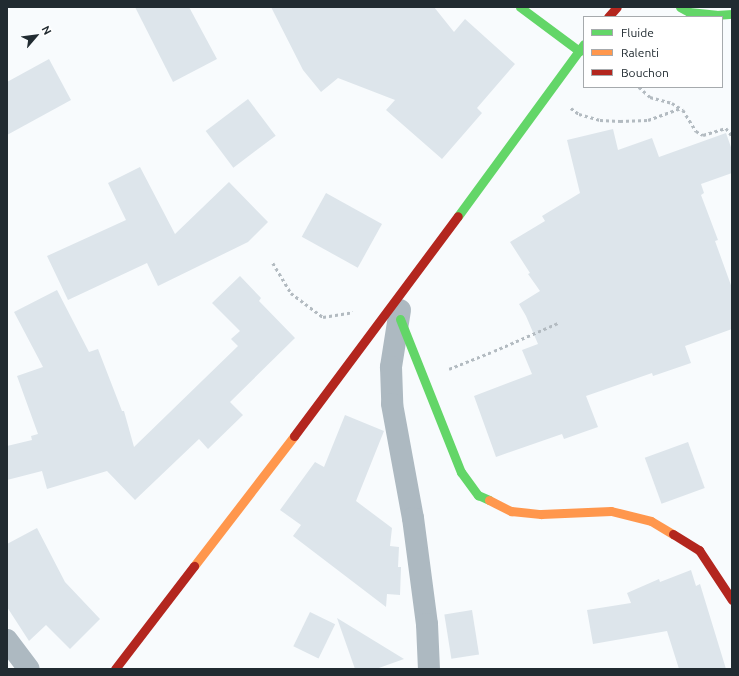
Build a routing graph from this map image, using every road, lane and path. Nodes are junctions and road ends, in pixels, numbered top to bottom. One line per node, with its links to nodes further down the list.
1 (520, 7): 6 (street)
2 (617, 7): 5 (street)
3 (680, 7): 4 (street)
4 (732, 14)
5 (609, 16)
6 (581, 48): 8 (street)
7 (640, 88): 9 (path)
8 (549, 91): 9 (path); 12 (street)
9 (681, 108): 10 (path)
10 (732, 136)
11 (273, 263): 13 (path)
12 (400, 295): 14 (street); 20 (street)
13 (359, 311)
14 (400, 319): 16 (street); 21 (street)
15 (558, 323): 16 (path)
16 (413, 353): 17 (street)
17 (732, 600)
18 (7, 640): 19 (street)
19 (29, 669)
20 (115, 669)
21 (429, 669)

